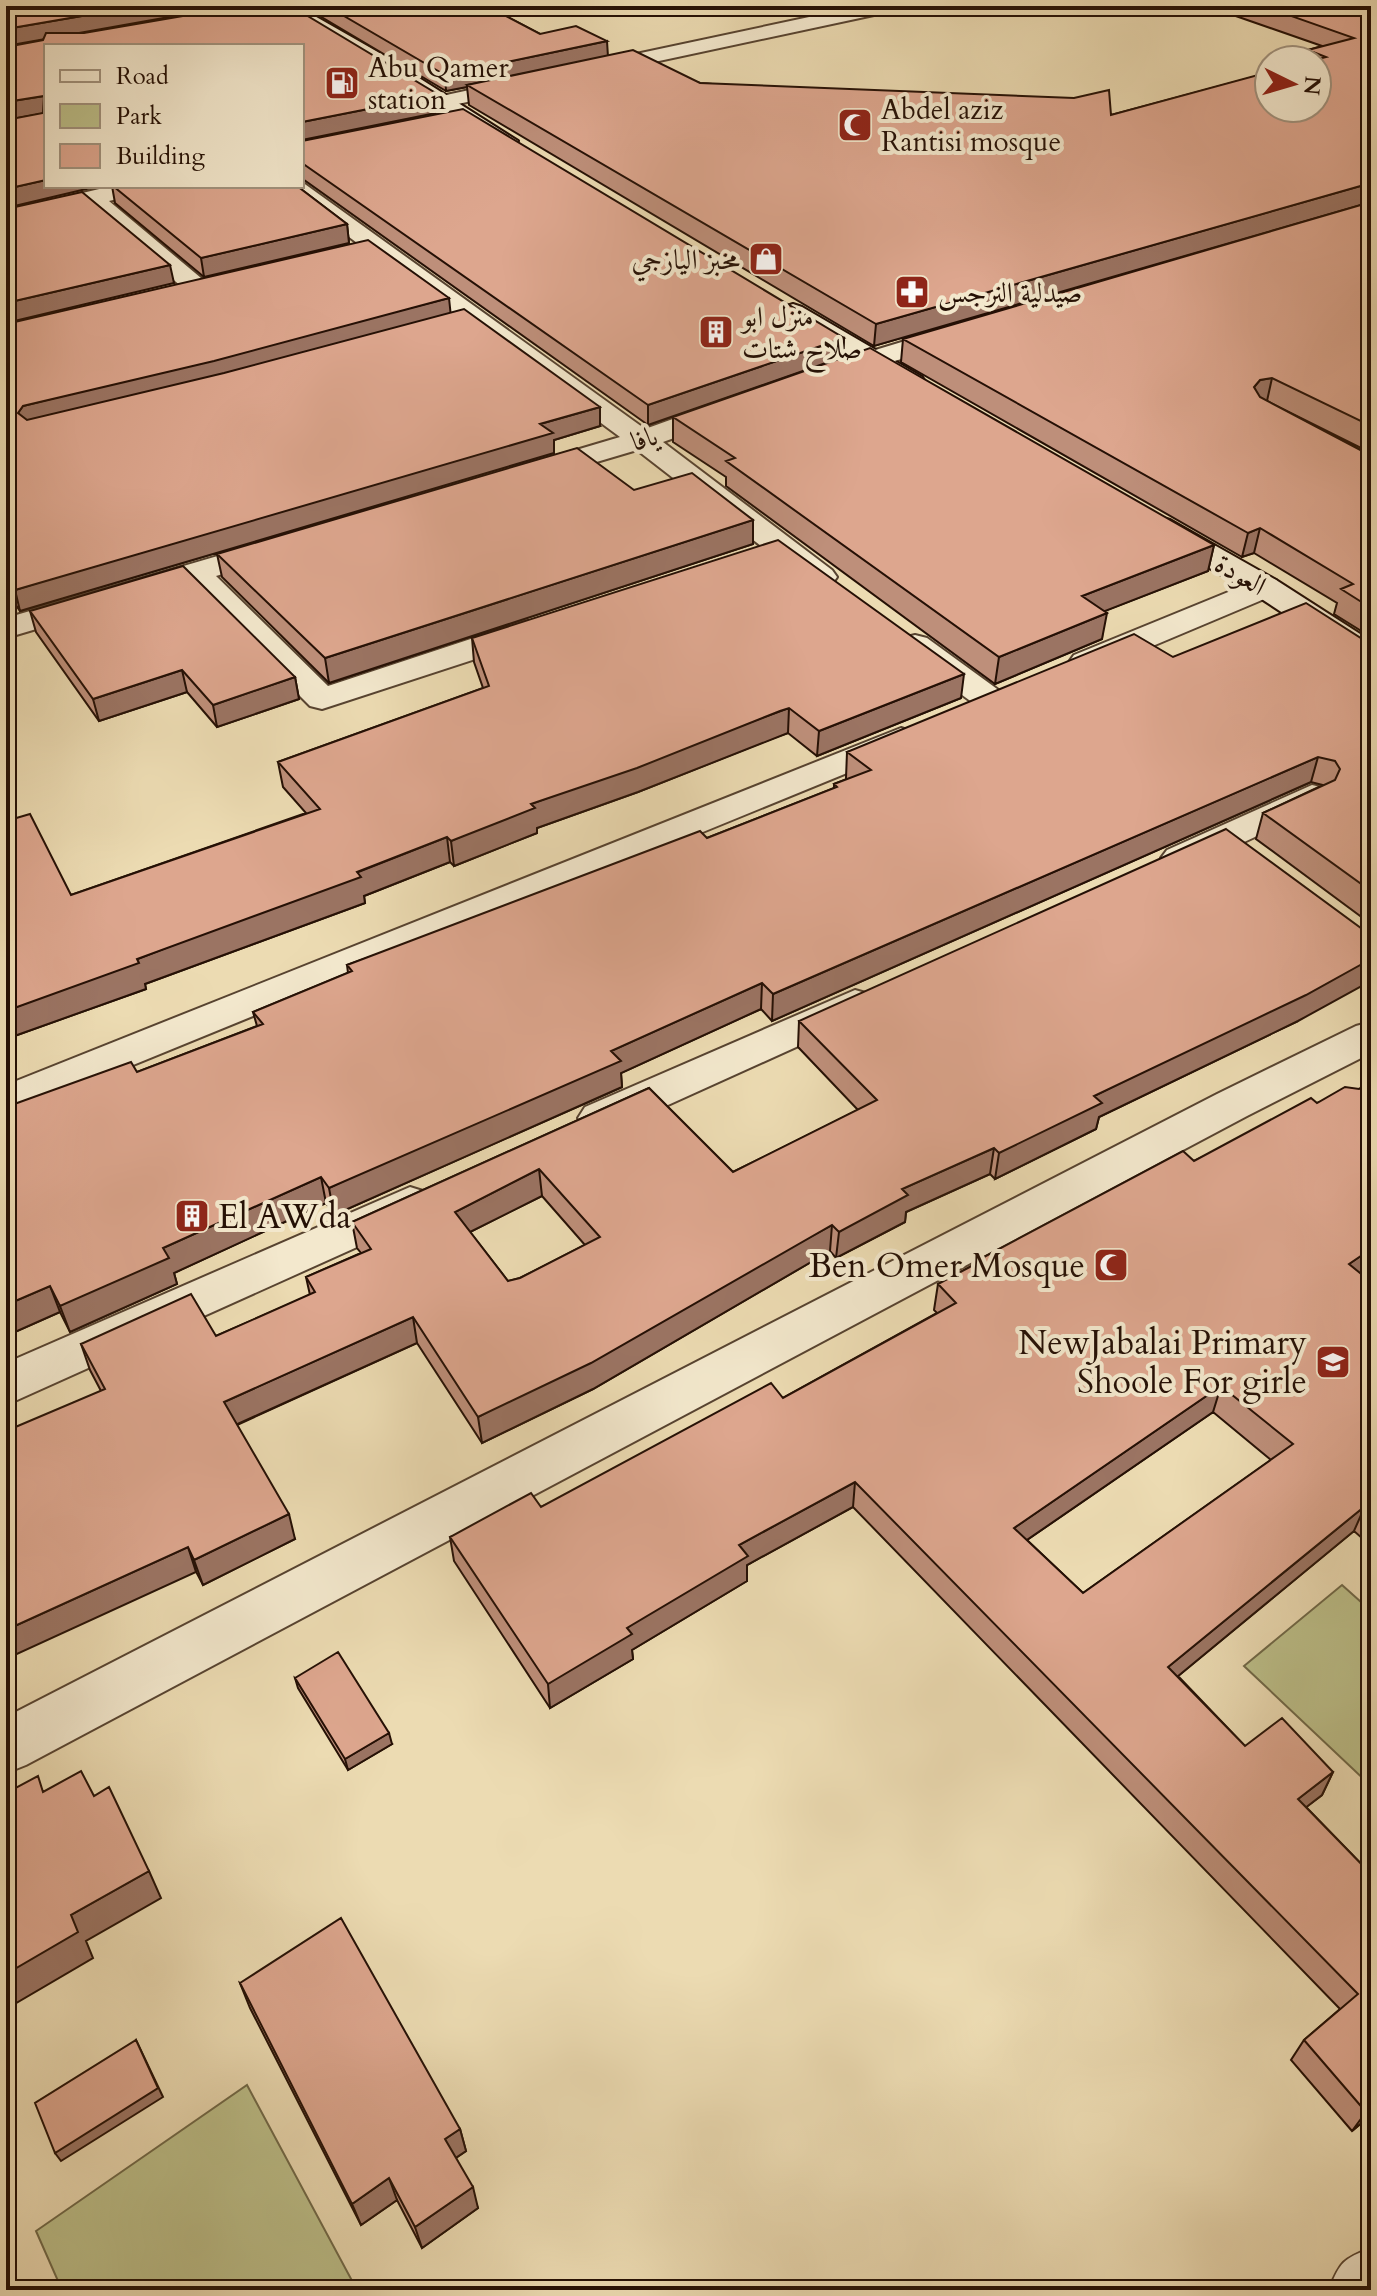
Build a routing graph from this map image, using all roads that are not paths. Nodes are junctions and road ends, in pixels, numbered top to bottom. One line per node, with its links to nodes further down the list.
1 (888, 6): 3 (street)
2 (277, 7): 3 (street)
3 (440, 111): 4 (street)
4 (532, 156)
5 (134, 188): 7 (street)
6 (295, 188): 9 (street)
7 (92, 198): 8 (street); 12 (street)
8 (6, 218)
9 (377, 246): 10 (street); 20 (street)
10 (347, 253)
11 (227, 281): 12 (street)
12 (198, 288): 13 (street)
13 (168, 295)
14 (776, 302): 16 (street)
15 (977, 327): 16 (street)
16 (871, 359): 17 (street); 18 (street)
17 (800, 384)
18 (939, 398)
19 (757, 399): 20 (street, يافا)
20 (642, 440): 21 (street, يافا); 26 (street)
21 (508, 479)
22 (1129, 508): 25 (street, العودة)
23 (299, 541): 24 (street)
24 (194, 572): 27 (street); 28 (street)
25 (1265, 587): 30 (street, العودة); 31 (street)
26 (843, 593)
27 (10, 621)
28 (559, 621)
29 (893, 629): 31 (street)
30 (1371, 656)
31 (1020, 689): 38 (street)
32 (1312, 796): 33 (street)
33 (1225, 837): 34 (street); 35 (street)
34 (1261, 864)
35 (1138, 877)
36 (891, 987): 39 (street)
37 (1371, 1036): 42 (street)
38 (6, 1102)
39 (572, 1131)
40 (441, 1190): 41 (street)
41 (6, 1385)
42 (6, 1746)
43 (1371, 2282): 44 (street)
44 (1363, 2290)

